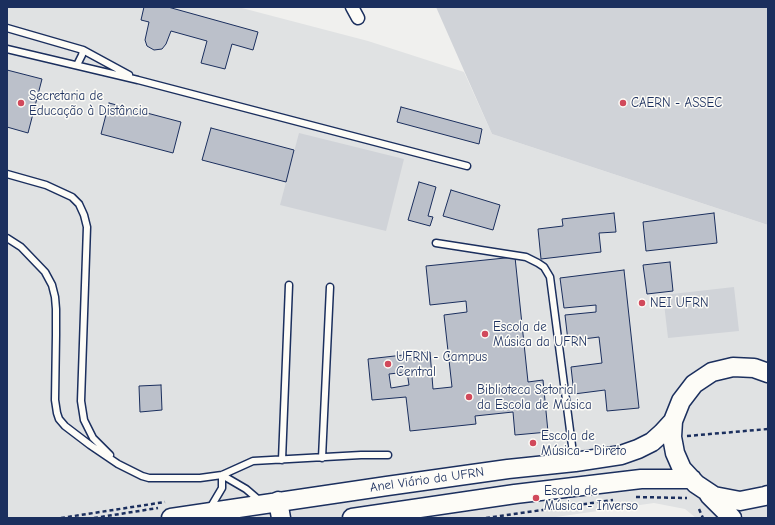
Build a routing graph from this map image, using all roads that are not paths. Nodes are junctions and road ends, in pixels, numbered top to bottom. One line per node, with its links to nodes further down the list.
1 (352, 7): 2 (street)
2 (358, 18)
3 (7, 28): 5 (lane)
4 (7, 49): 6 (lane)
5 (83, 50): 6 (lane); 7 (lane)
6 (77, 65): 7 (lane)
7 (138, 80): 8 (lane)
8 (467, 166)
9 (7, 174): 20 (lane)
10 (7, 238): 20 (lane)
11 (436, 243): 19 (lane)
12 (289, 285): 18 (lane)
13 (330, 287): 17 (lane)
14 (768, 373): 15 (main road)
15 (673, 429): 19 (main road, Anel Viário da UFRN); 22 (main road)
16 (388, 455): 17 (lane)
17 (322, 458): 18 (lane)
18 (282, 460): 21 (lane)
19 (575, 462): 24 (main road, Anel Viário da UFRN)
20 (118, 464): 21 (lane)
21 (222, 475): 24 (lane); 25 (lane)
22 (695, 488): 23 (main road); 27 (main road, Anel Viário da UFRN); 28 (main road)
23 (768, 495)
24 (274, 508): 25 (main road, Anel Viário da UFRN)
25 (208, 512): 26 (main road, Anel Viário da UFRN)
26 (166, 513)
27 (352, 518)
28 (732, 518)

